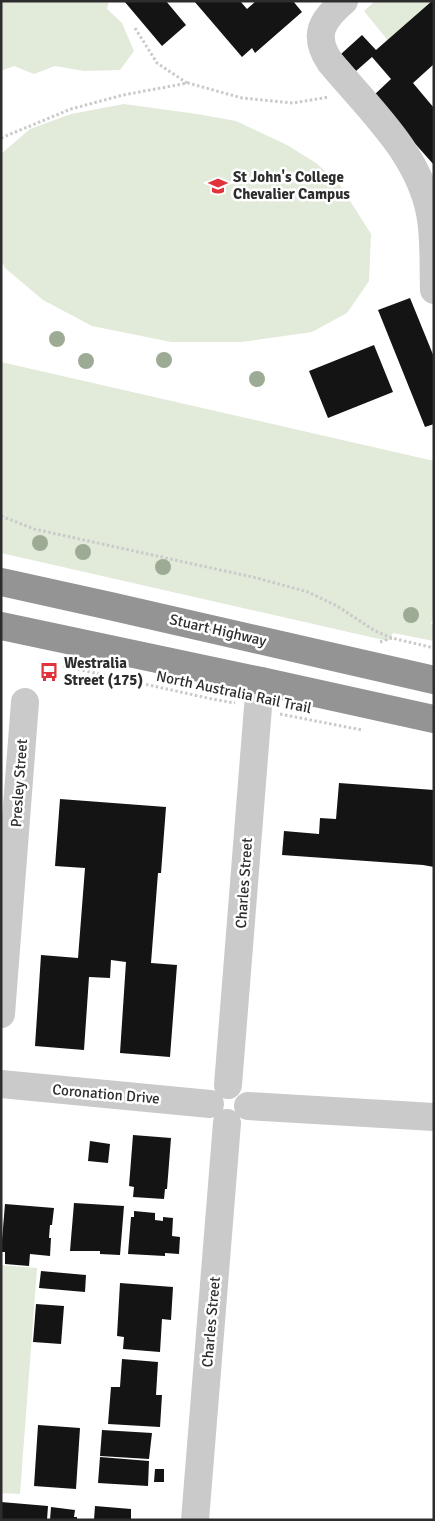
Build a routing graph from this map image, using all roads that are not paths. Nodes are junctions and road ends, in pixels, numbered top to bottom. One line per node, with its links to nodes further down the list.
1 (344, 1): 2 (street)
2 (434, 290)
3 (1, 582): 5 (highway, Stuart Highway)
4 (1, 626): 7 (highway)
5 (266, 642): 6 (highway, Stuart Highway); 7 (highway)
6 (434, 680)
7 (259, 694): 9 (highway); 12 (street, Charles Street)
8 (25, 702): 10 (street, Presley Street)
9 (434, 720)
10 (1, 1014)
11 (1, 1084): 14 (street, Coronation Drive)
12 (228, 1085): 13 (street); 14 (street)
13 (248, 1106): 14 (street); 15 (street)
14 (219, 1114): 16 (street, Charles Street)
15 (434, 1117)
16 (195, 1520)

